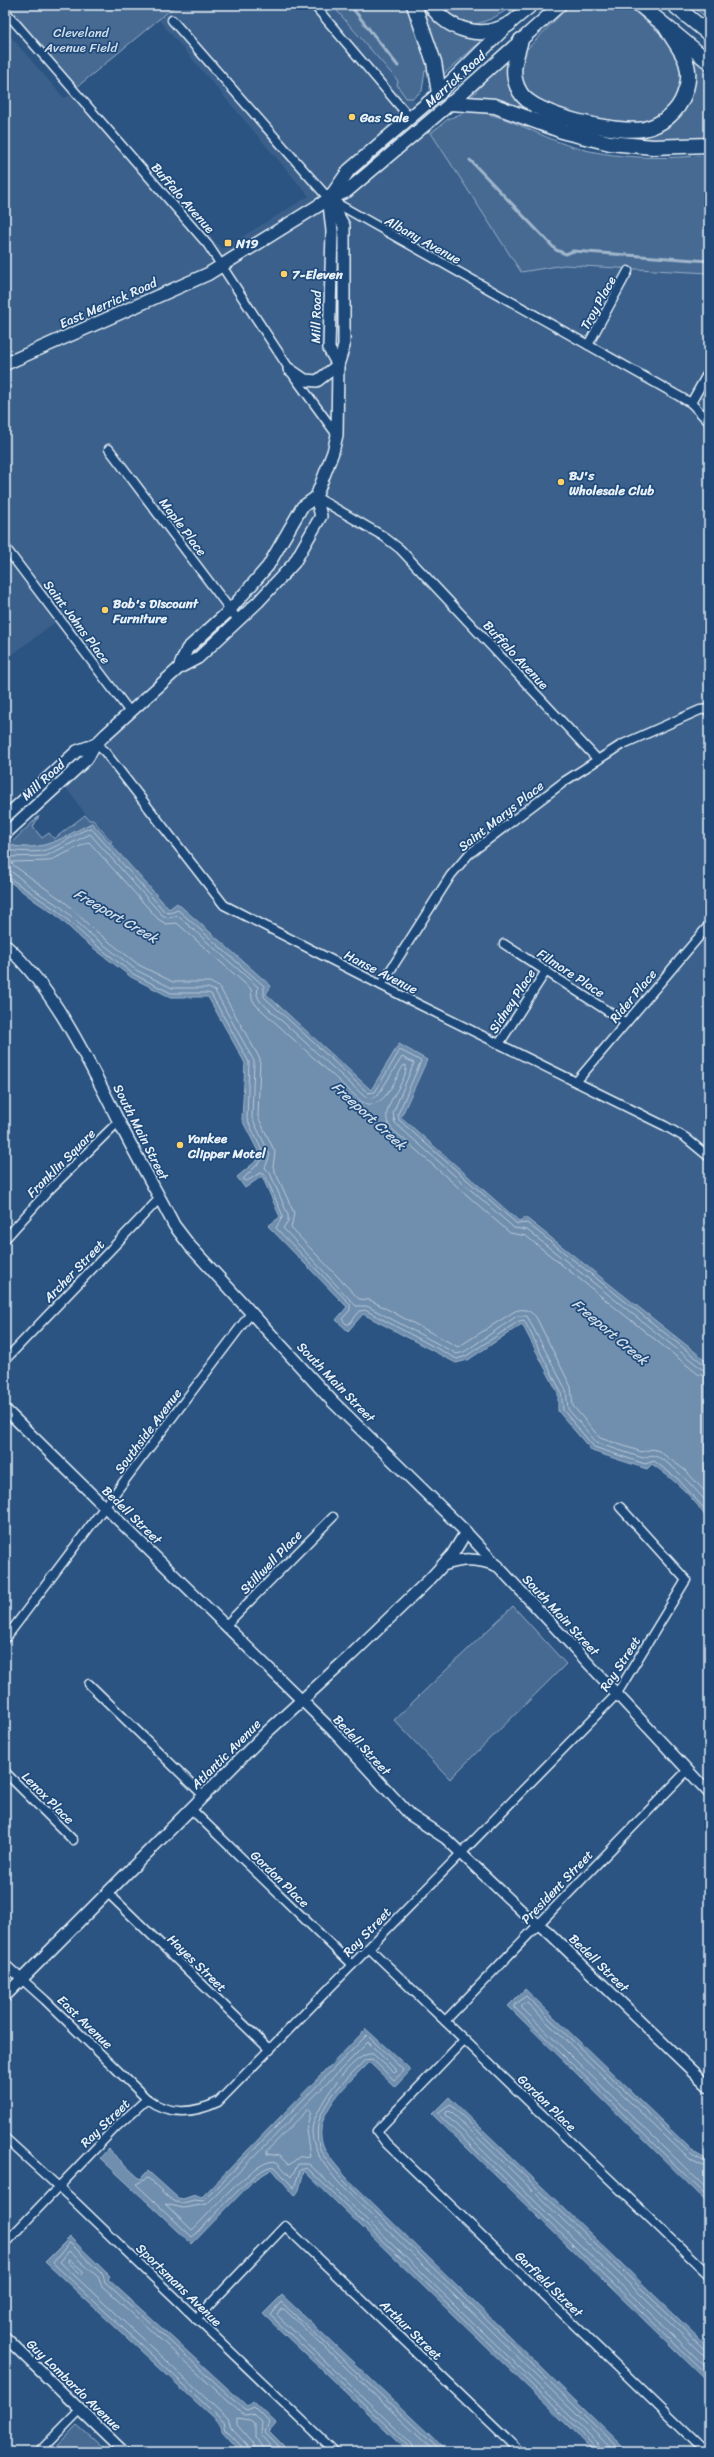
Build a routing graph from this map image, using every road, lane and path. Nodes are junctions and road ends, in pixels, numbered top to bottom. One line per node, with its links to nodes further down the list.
1 (314, 5): 18 (street)
2 (414, 5): 16 (highway)
3 (431, 5): 11 (highway)
4 (532, 5): 11 (main road, Merrick Road)
5 (560, 5): 14 (main road, Merrick Road)
6 (640, 5): 12 (highway)
7 (675, 5): 10 (highway); 13 (highway)
8 (5, 11): 21 (street, Buffalo Avenue)
9 (172, 20): 20 (street, Albany Avenue)
10 (709, 23)
11 (509, 24): 16 (main road, Merrick Road)
12 (665, 26): 14 (highway); 15 (highway)
13 (709, 34)
14 (521, 40): 17 (main road, Merrick Road)
15 (709, 62)
16 (439, 93): 18 (main road, Merrick Road)
17 (451, 103): 19 (highway); 20 (main road, Merrick Road)
18 (410, 118): 20 (main road, Merrick Road)
19 (709, 145)
20 (329, 199): 21 (main road, Merrick Road); 23 (street, Albany Avenue); 25 (main road, Mill Road)
21 (221, 266): 24 (main road, East Merrick Road); 26 (street, Buffalo Avenue)
22 (628, 272): 23 (street, Troy Place)
23 (588, 345): 28 (street, Albany Avenue)
24 (5, 364)
25 (338, 365): 26 (main road); 30 (main road, Mill Road)
26 (289, 369): 30 (street, Buffalo Avenue)
27 (709, 371): 28 (street)
28 (692, 403): 29 (street, Albany Avenue)
29 (709, 422)
30 (337, 436): 32 (main road, Mill Road)
31 (109, 449): 34 (street, Maple Place)
32 (316, 497): 34 (main road, Mill Road); 35 (main road, Mill Road); 40 (street, Buffalo Avenue)
33 (5, 547): 38 (street, Saint Johns Place)
34 (230, 610): 35 (street, Maple Place); 36 (main road, Mill Road)
35 (238, 620): 36 (main road, Mill Road)
36 (179, 668): 38 (main road, Mill Road)
37 (709, 709): 40 (street)
38 (130, 712): 39 (main road, Mill Road)
39 (96, 744): 41 (main road, Mill Road); 42 (main road, Mill Road); 47 (street, Hanse Avenue)
40 (598, 760): 47 (street, Saint Marys Place)
41 (5, 817)
42 (5, 834)
43 (709, 925): 48 (street, Rider Place)
44 (504, 944): 46 (street, Filmore Place)
45 (5, 945): 51 (main road, South Main Street)
46 (546, 971): 48 (street, Filmore Place); 49 (street, Sidney Place)
47 (381, 985): 49 (street, Hanse Avenue)
48 (626, 1023): 50 (street, Rider Place)
49 (499, 1044): 50 (street, Hanse Avenue)
50 (576, 1082): 52 (street, Hanse Avenue)
51 (119, 1121): 53 (main road, South Main Street); 54 (street, Franklin Square)
52 (709, 1157)
53 (160, 1198): 55 (main road, South Main Street); 56 (street, Archer Street)
54 (5, 1239)
55 (251, 1313): 58 (street, Southside Avenue); 61 (main road, South Main Street)
56 (5, 1360)
57 (5, 1409): 58 (street, Bedell Street)
58 (105, 1507): 64 (street, Bedell Street); 65 (street, Southside Avenue)
59 (620, 1507): 67 (street, Ray Street)
60 (333, 1517): 64 (street, Stillwell Place)
61 (466, 1532): 62 (main road, Atlantic Avenue); 63 (street, South Main Street)
62 (443, 1566): 63 (main road); 68 (main road, Atlantic Avenue)
63 (498, 1566): 67 (street, South Main Street)
64 (226, 1625): 68 (street, Bedell Street)
65 (5, 1639)
66 (89, 1684): 72 (street)
67 (616, 1695): 69 (street, South Main Street); 75 (street, Ray Street)
68 (302, 1700): 72 (main road, Atlantic Avenue); 75 (street, Bedell Street)
69 (687, 1771): 71 (street, South Main Street); 77 (street, President Street)
70 (5, 1772): 74 (street, Lenox Place)
71 (709, 1793)
72 (204, 1796): 73 (main road, Atlantic Avenue)
73 (191, 1809): 76 (main road, Atlantic Avenue); 80 (street, Gordon Place)
74 (73, 1840)
75 (460, 1853): 77 (street, Bedell Street); 78 (street, Ray Street)
76 (108, 1893): 81 (main road, Atlantic Avenue); 85 (street, Hayes Street)
77 (538, 1924): 83 (street, President Street); 86 (street, Bedell Street)
78 (369, 1948): 80 (street, Ray Street); 83 (street, Gordon Place)
79 (5, 1964): 81 (street, East Avenue)
80 (352, 1966): 85 (street, Ray Street)
81 (22, 1979): 82 (main road, Atlantic Avenue); 87 (street, East Avenue)
82 (5, 1996)
83 (445, 2021): 84 (street, Gordon Place)
84 (464, 2040): 91 (street, Gordon Place); 99 (street, Garfield Street)
85 (270, 2050): 87 (street, Ray Street)
86 (709, 2087)
87 (147, 2100): 89 (street, Ray Street)
88 (5, 2138): 89 (street, Sportsmans Avenue)
89 (59, 2188): 90 (street, Ray Street); 92 (street, Sportsmans Avenue)
90 (5, 2243)
91 (709, 2275)
92 (196, 2319): 97 (street, Sportsmans Avenue); 98 (street, Arthur Street)
93 (5, 2337): 94 (street, Guy Lombardo Avenue)
94 (80, 2410): 95 (street); 96 (street, Guy Lombardo Avenue)
95 (40, 2452)
96 (124, 2452)
97 (335, 2452)
98 (520, 2452)
99 (706, 2452)

